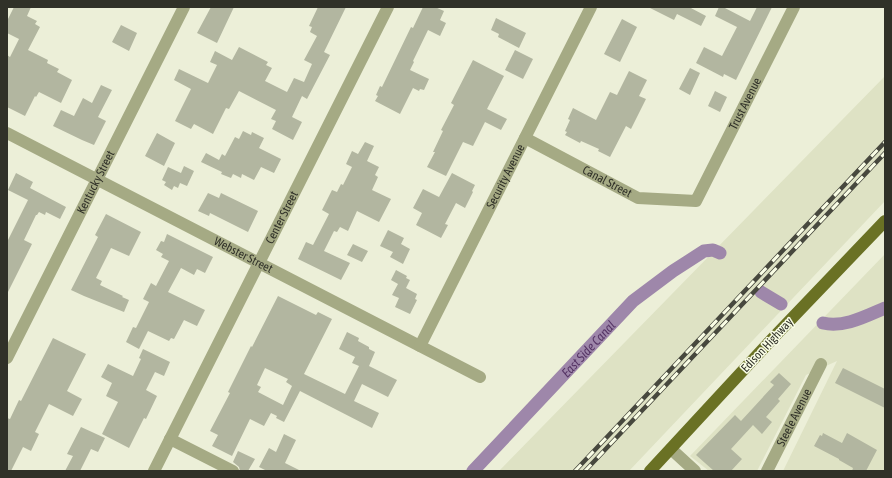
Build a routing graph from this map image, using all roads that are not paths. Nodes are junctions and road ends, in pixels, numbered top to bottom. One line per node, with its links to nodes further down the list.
1 (184, 7): 7 (street, Kentucky Street)
2 (388, 7): 10 (street, Center Street)
3 (591, 7): 6 (street, Security Avenue)
4 (794, 7): 8 (street, Trust Avenue)
5 (7, 133): 7 (street, Webster Street)
6 (525, 138): 8 (street, Canal Street); 11 (street, Security Avenue)
7 (97, 179): 10 (street, Webster Street); 12 (street, Kentucky Street)
8 (696, 201)
9 (885, 221): 16 (main road, Edison Highway)
10 (259, 263): 11 (street, Webster Street); 15 (street, Center Street)
11 (420, 346): 14 (street, Webster Street)
12 (7, 358)
13 (821, 364): 21 (street, Steele Avenue)
14 (480, 377)
15 (170, 439): 17 (street, Center Street); 18 (street)
16 (671, 449): 19 (main road, Edison Highway); 20 (street)
17 (154, 471)
18 (233, 471)
19 (650, 471)
20 (695, 471)
21 (767, 471)

